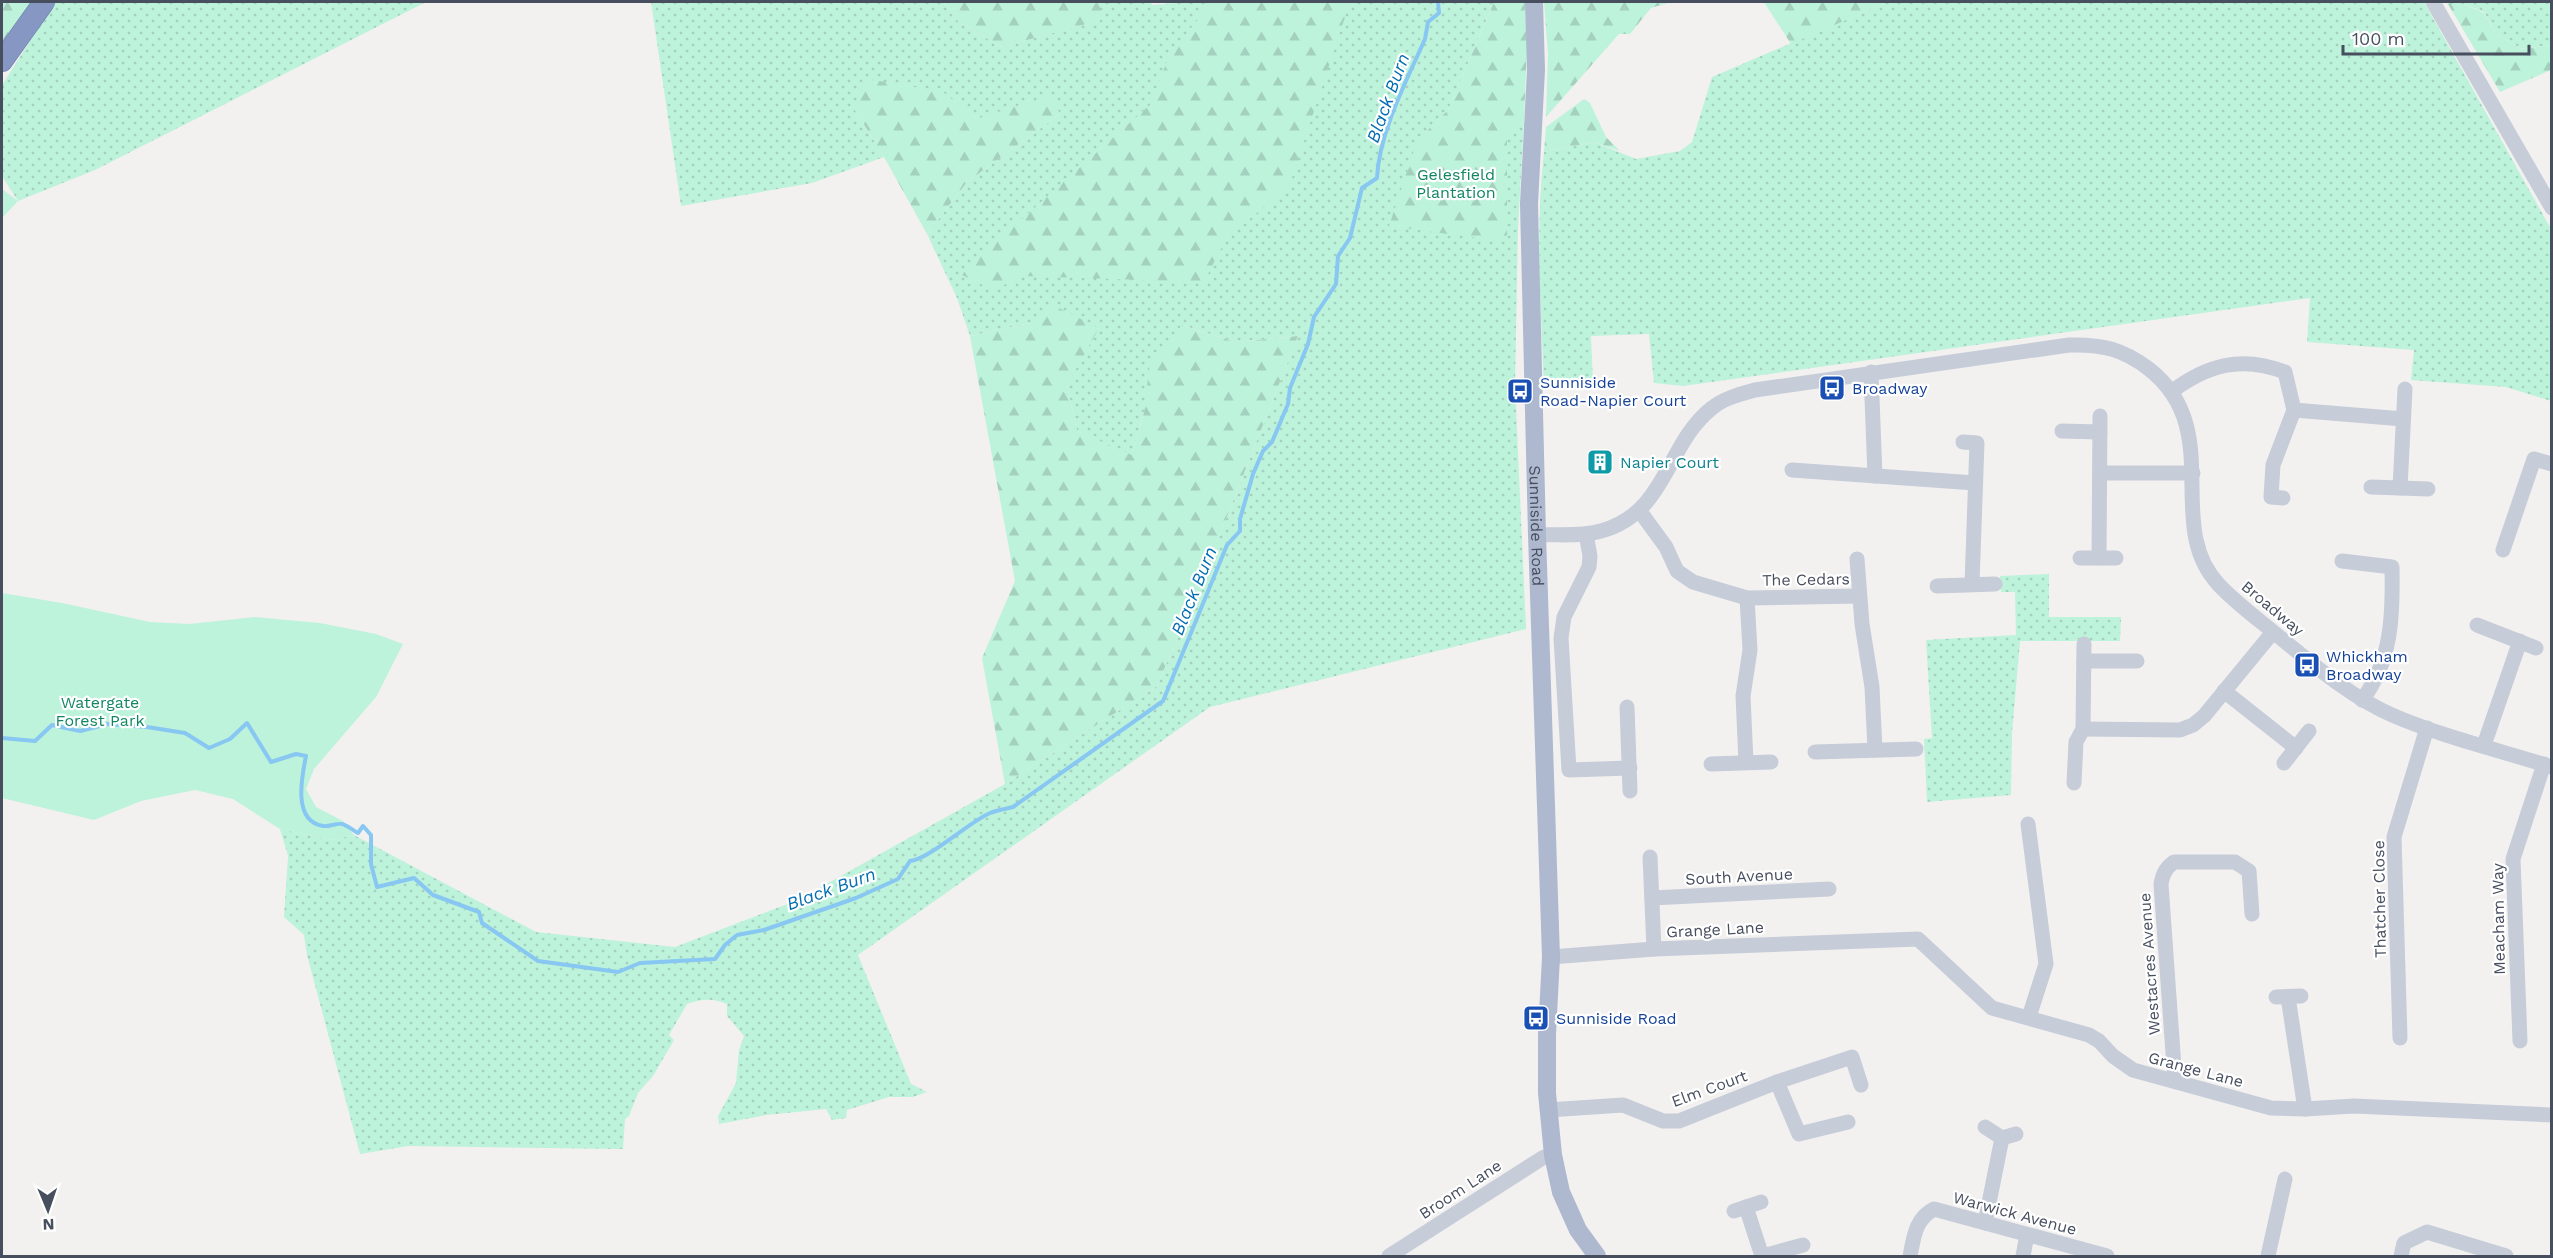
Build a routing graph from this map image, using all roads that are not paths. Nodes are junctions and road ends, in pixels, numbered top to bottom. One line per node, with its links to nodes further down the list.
1 (44, 2): 4 (highway)
2 (1534, 2): 27 (main road, Sunniside Road)
3 (2433, 2): 5 (street)
4 (2, 62)
5 (2552, 208)
6 (1871, 372): 8 (street, Broadway); 19 (street); 25 (street, Broadway)
7 (2405, 389): 11 (street)
8 (2171, 392): 9 (street); 17 (street, Broadway)
9 (2294, 410): 11 (street); 24 (street)
10 (2100, 416): 13 (street)
11 (2403, 419): 22 (street)
12 (2062, 431): 13 (street)
13 (2100, 432): 18 (street)
14 (1963, 442): 20 (street)
15 (2552, 465): 28 (street)
16 (1792, 470): 19 (street)
17 (2193, 472): 18 (street); 40 (street, Broadway)
18 (2100, 473): 30 (street)
19 (1875, 476): 20 (street)
20 (1975, 483): 34 (street)
21 (2371, 487): 22 (street)
22 (2400, 488): 23 (street)
23 (2427, 489)
24 (2283, 498)
25 (1639, 510): 26 (street, Broadway); 38 (street, The Cedars)
26 (1586, 534): 27 (street, Broadway); 62 (street)
27 (1537, 535): 71 (main road, Sunniside Road)
28 (2503, 550)
29 (2080, 558): 30 (street)
30 (2099, 558): 31 (street)
31 (2116, 558)
32 (1857, 560): 37 (street)
33 (2342, 561): 47 (street)
34 (1972, 584): 35 (street); 36 (street)
35 (1995, 584)
36 (1937, 586)
37 (1859, 596): 38 (street, The Cedars); 55 (street, The Cedars)
38 (1747, 598): 57 (street)
39 (2477, 625): 41 (street)
40 (2274, 632): 46 (street); 47 (street, Broadway)
41 (2520, 641): 43 (street); 52 (street)
42 (2084, 644): 44 (street)
43 (2536, 648)
44 (2084, 661): 45 (street); 50 (street)
45 (2137, 662)
46 (2224, 691): 50 (street); 53 (street)
47 (2362, 700): 49 (street, Broadway)
48 (1627, 707): 62 (street)
49 (2427, 728): 52 (street, Broadway); 74 (street, Thatcher Close)
50 (2083, 729): 63 (street)
51 (2309, 731): 53 (street)
52 (2484, 745): 61 (street, Broadway)
53 (2296, 748): 59 (street)
54 (1916, 749): 55 (street)
55 (1875, 750): 56 (street)
56 (1815, 752)
57 (1746, 762): 58 (street); 60 (street)
58 (1771, 762)
59 (2284, 763)
60 (1711, 764)
61 (2548, 765): 75 (street, Meacham Way)
62 (1630, 768): 64 (street)
63 (2074, 783)
64 (1630, 791)
65 (2028, 824): 73 (street)
66 (1650, 857): 68 (street)
67 (1829, 889): 68 (street, South Avenue)
68 (1652, 898): 70 (street)
69 (2253, 914): 76 (street, Westacres Avenue)
70 (1654, 950): 71 (street, Grange Lane); 73 (street, Grange Lane)
71 (1551, 957): 80 (main road, Sunniside Road)
72 (2288, 997): 79 (street)
73 (2030, 1017): 76 (street, Grange Lane)
74 (2400, 1038)
75 (2520, 1041)
76 (2175, 1081): 79 (street, Grange Lane)
77 (1778, 1082): 78 (street, Elm Court); 80 (street, Elm Court); 82 (street)
78 (1861, 1085)
79 (2305, 1109): 81 (street, Grange Lane)
80 (1548, 1110): 84 (main road, Sunniside Road)
81 (2552, 1115)
82 (1840, 1121)
83 (1985, 1127): 87 (street)
84 (1553, 1155): 90 (street, Broom Lane); 91 (main road, Sunniside Road)
85 (2285, 1179): 96 (street)
86 (1747, 1207): 92 (street)
87 (1985, 1223): 88 (street, Warwick Avenue); 93 (street, Warwick Avenue)
88 (2027, 1235): 94 (street); 95 (street, Warwick Avenue)
89 (1803, 1245): 92 (street)
90 (1389, 1257)
91 (1597, 1257)
92 (1762, 1257)
93 (1910, 1257)
94 (2023, 1257)
95 (2107, 1257)
96 (2268, 1257)
97 (2401, 1257): 98 (street)
98 (2506, 1257)

